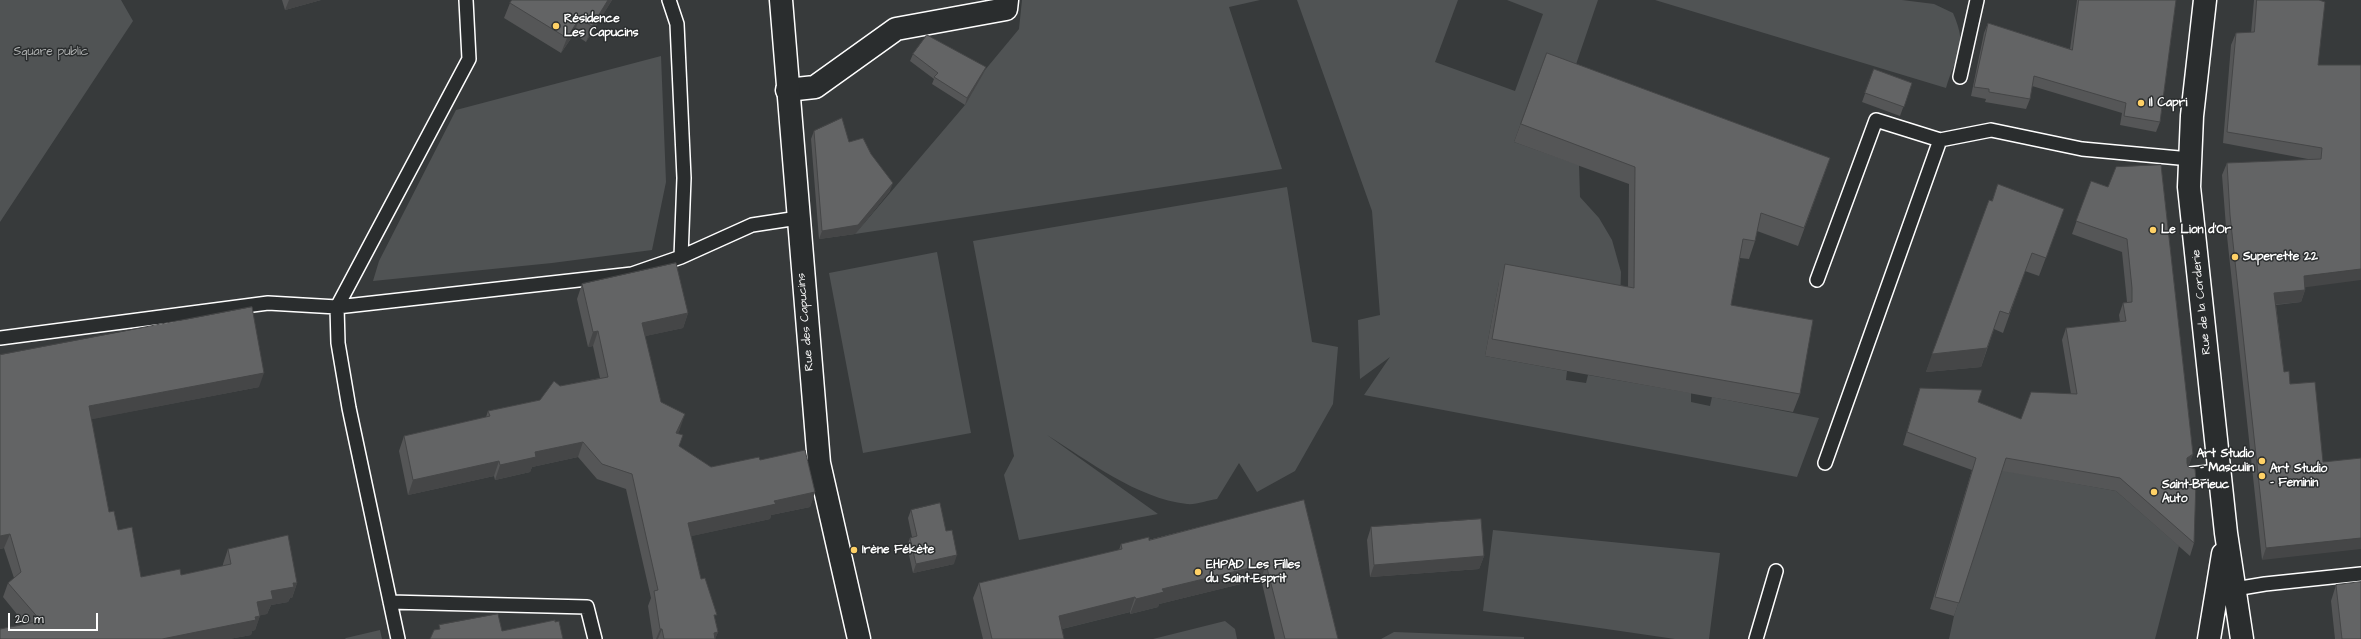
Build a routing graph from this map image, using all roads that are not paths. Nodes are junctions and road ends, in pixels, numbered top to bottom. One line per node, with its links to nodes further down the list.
1 (466, 0): 14 (lane)
2 (669, 0): 12 (lane)
3 (780, 0): 8 (street, Rue des Capucins)
4 (1008, 0): 8 (street)
5 (1977, 0): 7 (lane)
6 (2205, 0): 10 (street, Rue de la Corderie)
7 (1960, 77)
8 (787, 90): 11 (street, Rue des Capucins)
9 (1940, 140): 10 (lane); 13 (lane); 16 (lane)
10 (2190, 159): 17 (street, Rue de la Corderie)
11 (798, 218): 12 (lane); 26 (street, Rue des Capucins)
12 (680, 257): 14 (lane)
13 (1817, 280)
14 (337, 307): 15 (lane); 23 (lane)
15 (0, 338)
16 (1825, 463)
17 (2219, 471): 18 (lane); 19 (street, Rue de la Corderie)
18 (2190, 474)
19 (2226, 533): 22 (street, Rue de la Corderie); 28 (street, Rue de la Corderie)
20 (1776, 571): 27 (lane)
21 (2361, 574): 22 (lane)
22 (2234, 589): 29 (street, Rue de la Corderie)
23 (390, 602): 24 (lane); 25 (lane)
24 (398, 639)
25 (595, 639)
26 (859, 639)
27 (1756, 639)
28 (2209, 639)
29 (2242, 639)

